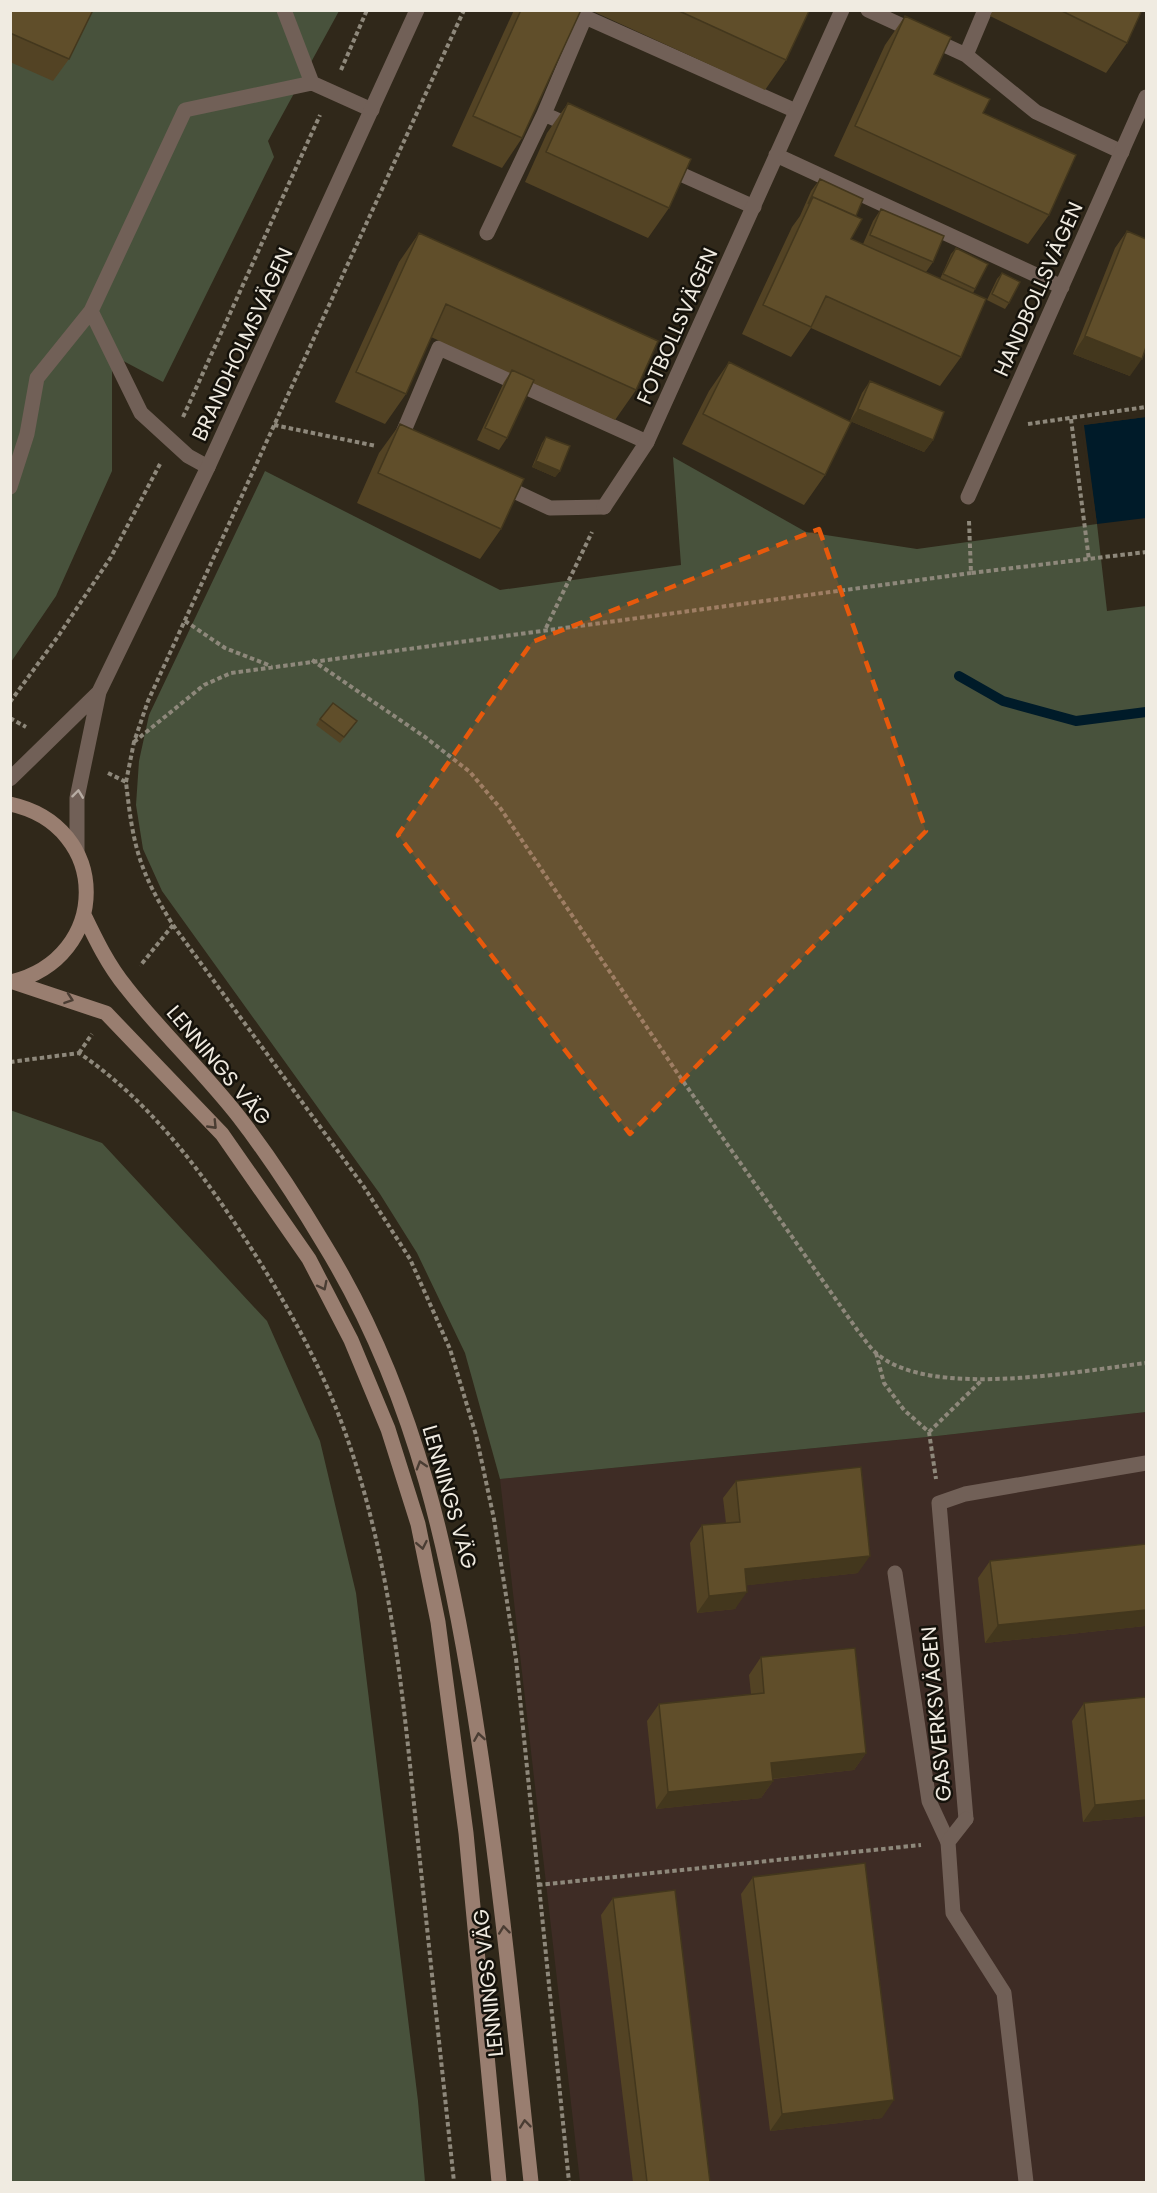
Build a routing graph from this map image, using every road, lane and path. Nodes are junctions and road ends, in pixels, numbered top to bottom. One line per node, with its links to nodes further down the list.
1 (284, 10): 9 (street)
2 (367, 10): 10 (path)
3 (417, 10): 12 (street, BRANDHOLMSVÄGEN)
4 (464, 10): 25 (path)
5 (842, 10): 13 (street, FOTBOLLSVÄGEN)
6 (868, 10): 8 (street)
7 (985, 10): 8 (street)
8 (966, 56): 16 (street)
9 (312, 83): 10 (street); 22 (street)
10 (331, 92): 12 (street); 28 (path)
11 (1146, 98): 16 (street, HANDBOLLSVÄGEN)
12 (372, 110): 31 (street, BRANDHOLMSVÄGEN)
13 (796, 111): 14 (street); 17 (street, FOTBOLLSVÄGEN)
14 (544, 114): 15 (street); 20 (street)
15 (586, 132)
16 (1122, 152): 21 (street, HANDBOLLSVÄGEN)
17 (776, 155): 19 (street, FOTBOLLSVÄGEN); 21 (street)
18 (649, 160): 19 (street)
19 (754, 207): 29 (street, FOTBOLLSVÄGEN)
20 (487, 233)
21 (1062, 287): 26 (street, HANDBOLLSVÄGEN)
22 (92, 311): 28 (street); 33 (street)
23 (1146, 407): 24 (path)
24 (1071, 419): 26 (path); 37 (path)
25 (274, 424): 27 (path); 39 (path)
26 (999, 427): 34 (street, HANDBOLLSVÄGEN)
27 (400, 440): 29 (street); 30 (street)
28 (172, 441): 31 (street); 44 (path)
29 (647, 442): 35 (street, FOTBOLLSVÄGEN)
30 (422, 450)
31 (208, 467): 43 (street, BRANDHOLMSVÄGEN)
32 (486, 479): 35 (street)
33 (10, 487)
34 (968, 497): 38 (path)
35 (604, 507): 40 (path)
36 (1146, 552): 37 (path)
37 (1089, 560): 38 (path)
38 (970, 573): 40 (path)
39 (184, 621): 42 (path); 47 (path)
40 (546, 628): 41 (path)
41 (312, 660): 42 (path); 59 (path)
42 (272, 666): 47 (path)
43 (99, 692): 46 (street, BRANDHOLMSVÄGEN); 48 (street, BRANDHOLMSVÄGEN)
44 (10, 702)
45 (10, 718): 46 (path)
46 (51, 742): 49 (street, BRANDHOLMSVÄGEN)
47 (134, 742): 50 (path)
48 (84, 761): 50 (path); 52 (street, BRANDHOLMSVÄGEN, one-way to 48)
49 (10, 779)
50 (126, 782): 55 (path)
51 (10, 804): 52 (main road, LENNINGS VÄG)
52 (77, 852): 53 (main road, LENNINGS VÄG)
53 (84, 915): 54 (main road, LENNINGS VÄG); 55 (main road, LENNINGS VÄG)
54 (12, 982): 56 (main road, LENNINGS VÄG, one-way to 56)
55 (124, 985): 70 (main road, LENNINGS VÄG, one-way to 55)
56 (106, 1013): 57 (path); 69 (main road, LENNINGS VÄG, one-way to 69)
57 (79, 1053): 58 (path); 68 (path)
58 (10, 1062)
59 (876, 1353): 61 (path); 62 (path)
60 (1146, 1363): 61 (path)
61 (983, 1379): 62 (path)
62 (929, 1432): 64 (path)
63 (1146, 1463): 64 (street)
64 (939, 1503): 66 (street, GASVERKSVÄGEN)
65 (895, 1573): 66 (street)
66 (948, 1842): 67 (path); 71 (street)
67 (538, 1885)
68 (454, 2182)
69 (499, 2182)
70 (531, 2182)
71 (1026, 2182)

